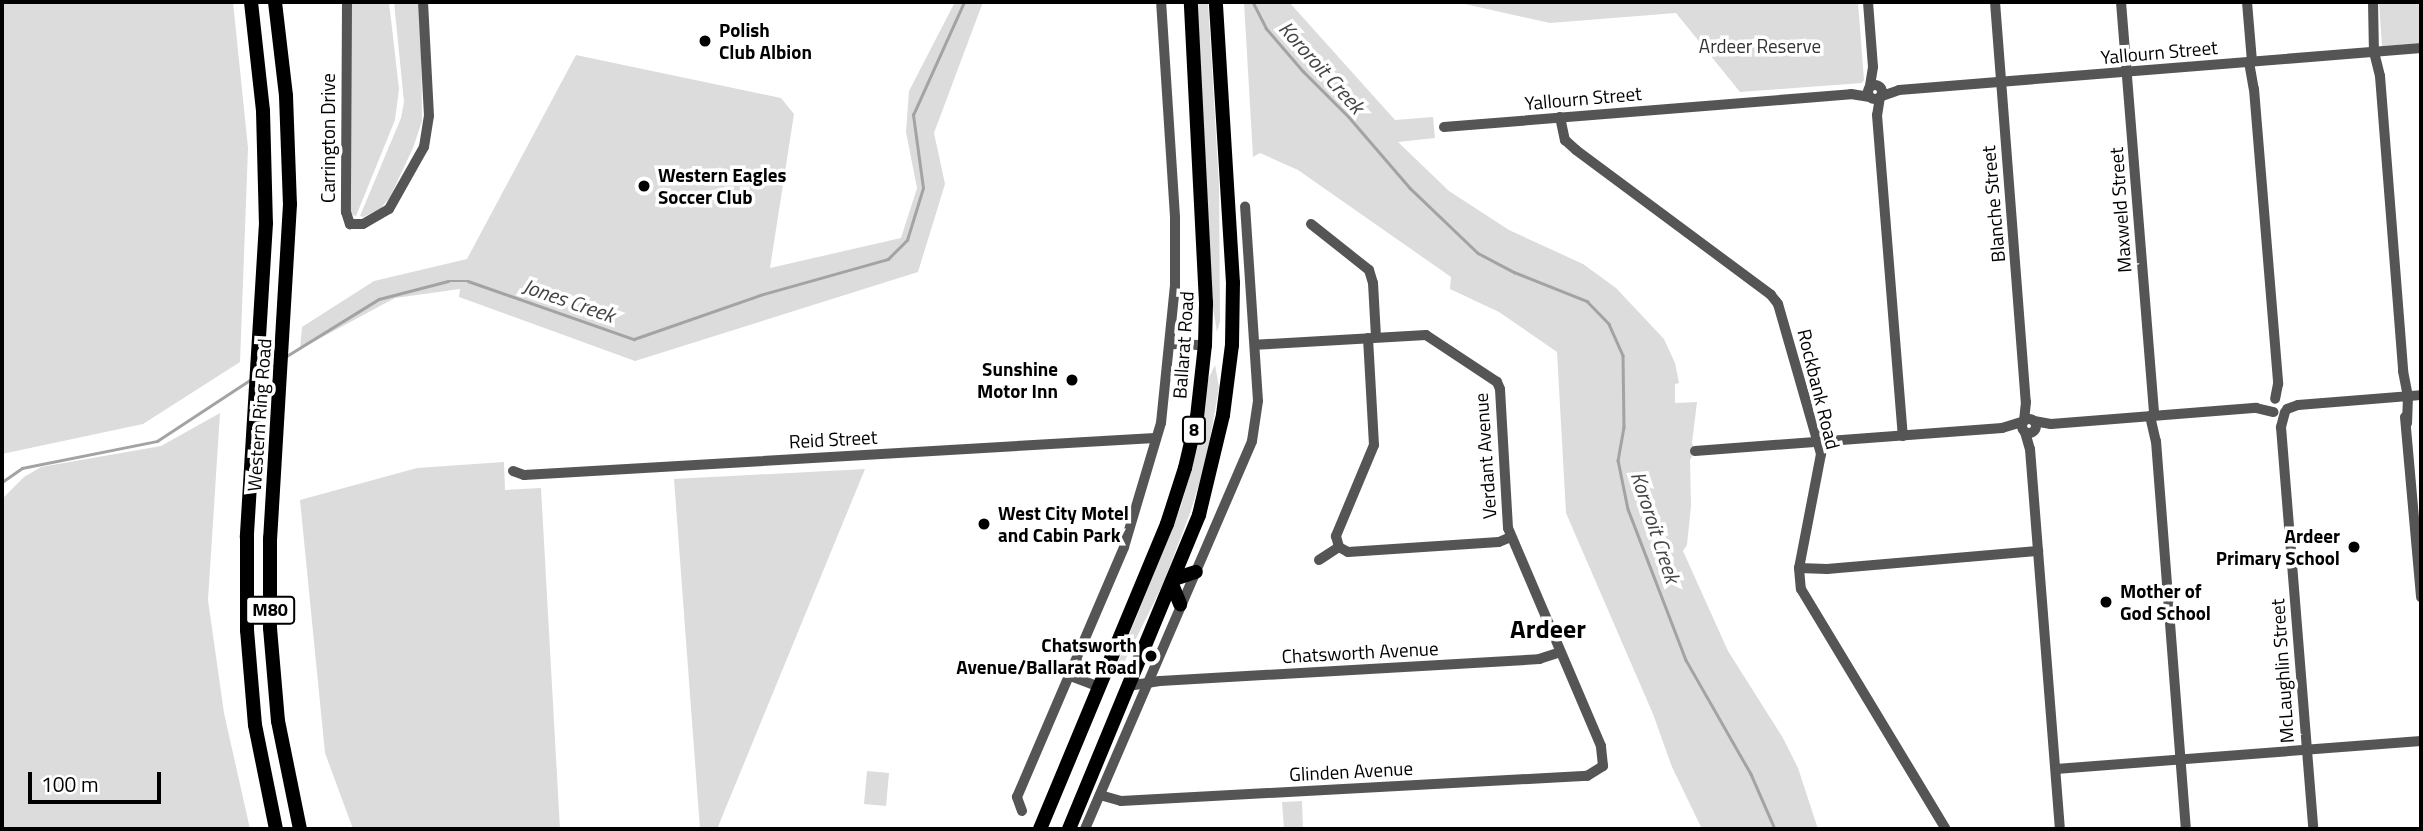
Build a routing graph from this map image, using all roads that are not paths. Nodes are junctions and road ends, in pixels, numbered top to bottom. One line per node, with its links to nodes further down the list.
1 (251, 2): 61 (highway, Western Ring Road / M80)
2 (275, 2): 62 (highway, Western Ring Road / M80)
3 (347, 2): 4 (street, Carrington Drive)
4 (423, 2)
5 (1161, 2): 24 (street, Ballarat Road)
6 (1191, 2): 25 (highway, Ballarat Road / 8)
7 (1216, 2): 26 (highway, 8)
8 (1868, 2): 18 (street)
9 (1995, 2): 17 (street, Blanche Street)
10 (2121, 2): 16 (street, Maxweld Street)
11 (2248, 2): 15 (street)
12 (2374, 2): 14 (street)
13 (2421, 48): 14 (street, Yallourn Street)
14 (2377, 52): 15 (street, Yallourn Street); 29 (street)
15 (2252, 61): 16 (street, Yallourn Street); 30 (street)
16 (2127, 72): 17 (street, Yallourn Street); 31 (street, Maxweld Street)
17 (2001, 82): 18 (street, Yallourn Street); 32 (street, Blanche Street)
18 (1875, 92): 19 (street, Yallourn Street); 33 (street)
19 (1564, 117): 20 (street, Yallourn Street); 35 (street, Rockbank Road)
20 (1444, 127)
21 (1245, 206): 27 (street)
22 (1311, 224): 23 (street)
23 (1372, 338): 27 (street, Verdant Avenue); 38 (street, Verdant Avenue); 39 (street)
24 (1171, 344): 25 (street); 34 (street, Ballarat Road)
25 (1205, 345): 26 (highway); 49 (highway, Ballarat Road / 8)
26 (1232, 345): 44 (highway, 8)
27 (1255, 345): 43 (street)
28 (2421, 395): 29 (street)
29 (2405, 396): 30 (street); 45 (street)
30 (2280, 406): 31 (street); 55 (street, McLaughlin Street)
31 (2154, 416): 32 (street); 56 (street, Maxweld Street)
32 (2028, 426): 33 (street); 40 (street)
33 (1903, 436): 35 (street)
34 (1155, 438): 37 (street, Reid Street); 48 (street, Ballarat Road)
35 (1818, 443): 36 (street); 42 (street, Rockbank Road)
36 (1695, 451)
37 (513, 471)
38 (1511, 537): 39 (street); 47 (street, Verdant Avenue)
39 (1339, 547): 41 (street)
40 (2038, 551): 42 (street); 58 (street)
41 (1319, 560)
42 (1799, 571): 66 (street)
43 (1196, 572): 44 (highway); 46 (street)
44 (1173, 582): 46 (highway); 52 (highway, 8)
45 (2421, 597)
46 (1180, 604): 51 (street)
47 (1560, 652): 51 (street, Chatsworth Avenue); 57 (street, Verdant Avenue)
48 (1076, 663): 49 (street); 50 (street, Ballarat Road)
49 (1106, 672): 52 (highway); 53 (highway, Ballarat Road / 8)
50 (1068, 675): 53 (street); 60 (street, Ballarat Road)
51 (1153, 680): 52 (street, Chatsworth Avenue); 59 (street)
52 (1130, 681): 53 (highway); 64 (highway, 8)
53 (1100, 687): 63 (highway, Ballarat Road / 8)
54 (2421, 741): 55 (street)
55 (2306, 750): 56 (street); 69 (street, McLaughlin Street)
56 (2181, 760): 58 (street); 68 (street, Maxweld Street)
57 (1602, 766): 59 (street, Glinden Avenue)
58 (2056, 769): 67 (street)
59 (1100, 795): 65 (street)
60 (1022, 811)
61 (276, 829)
62 (300, 829)
63 (1040, 829)
64 (1069, 829)
65 (1086, 829)
66 (1946, 829)
67 (2060, 829)
68 (2186, 829)
69 (2313, 829)

